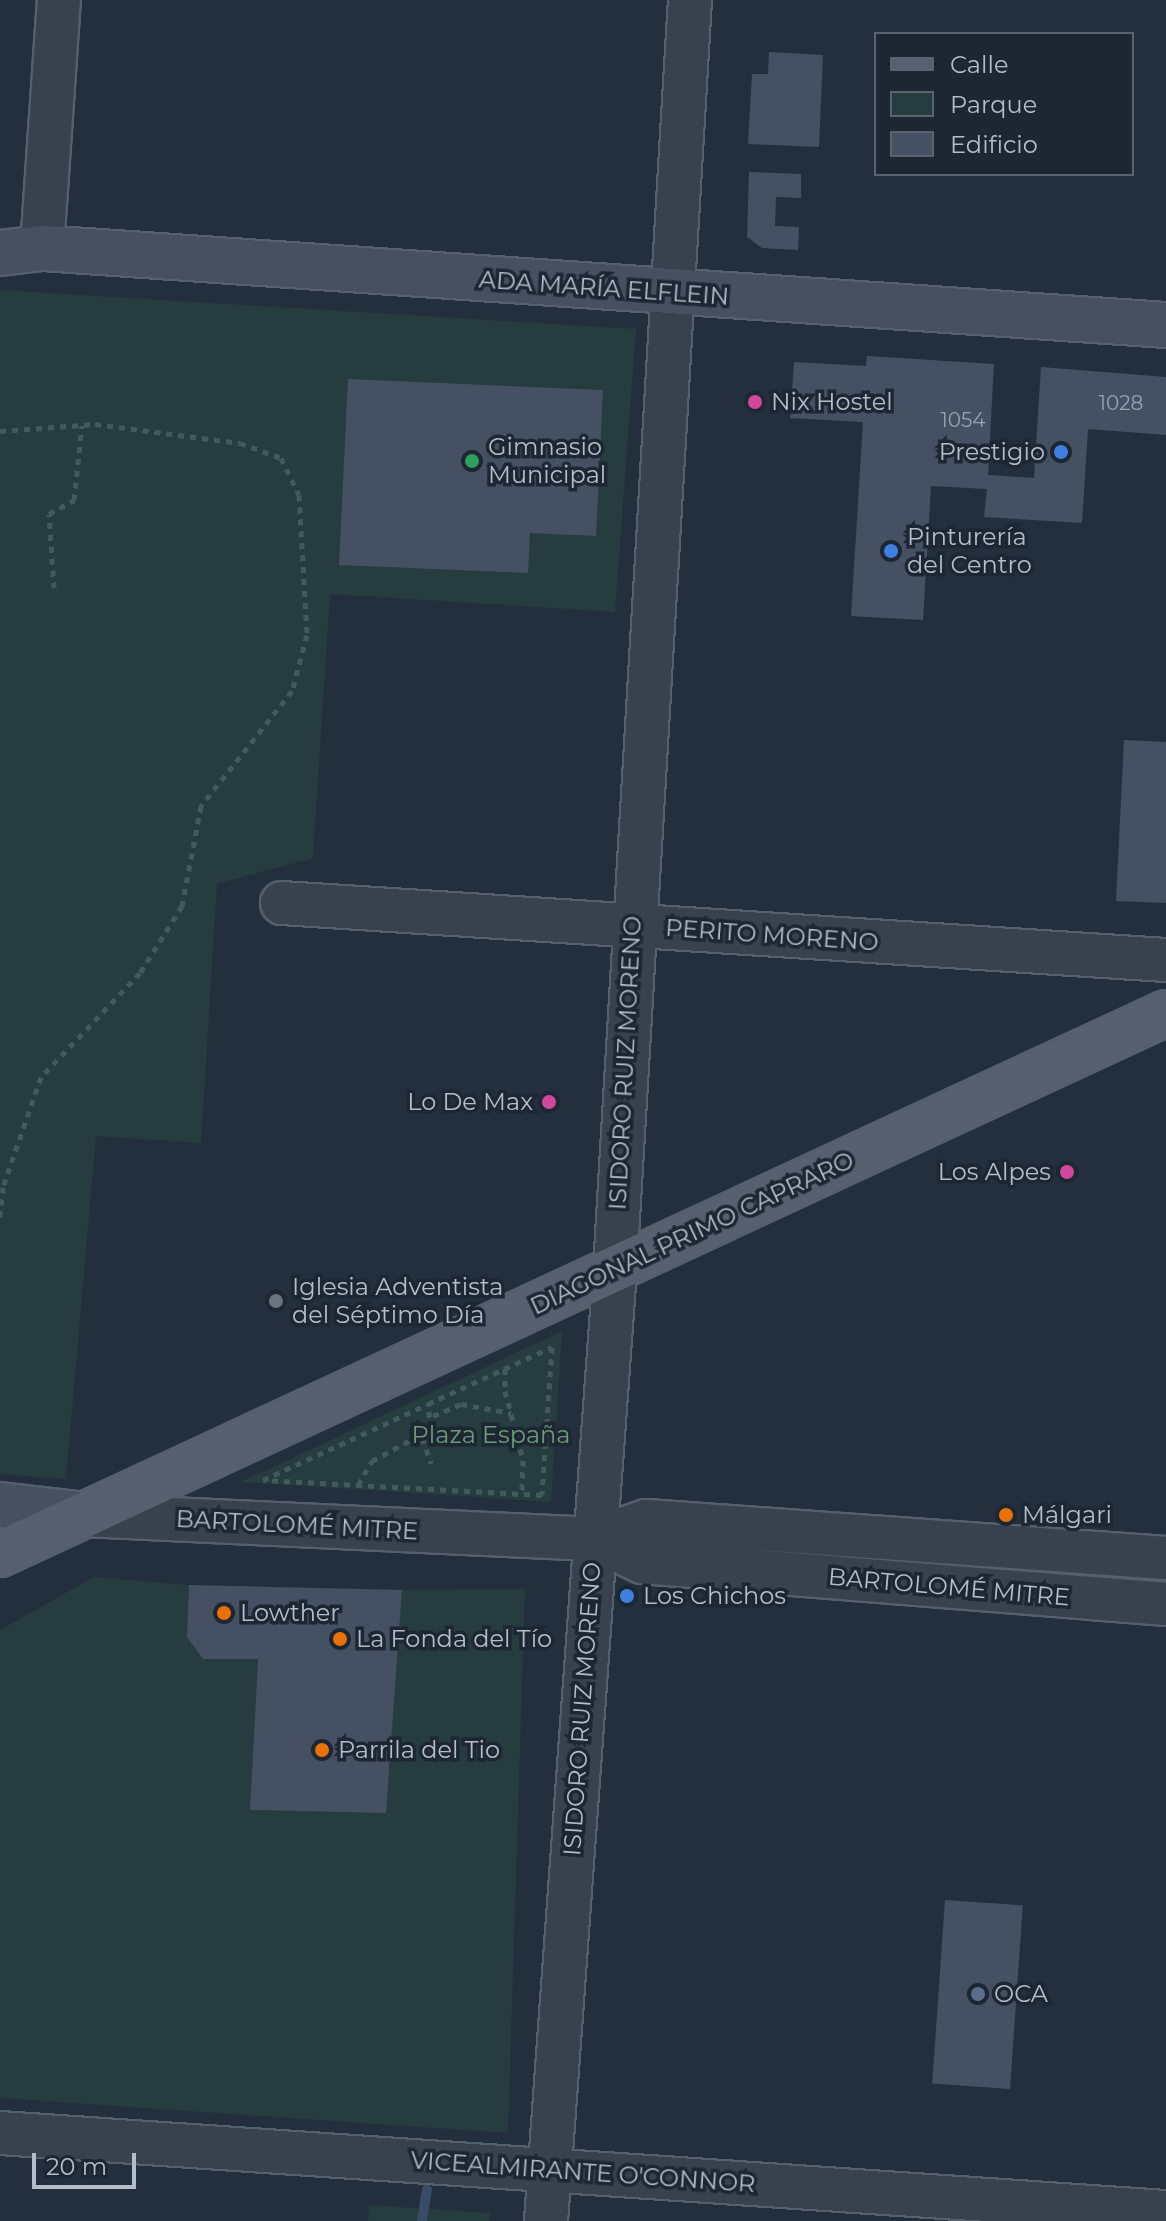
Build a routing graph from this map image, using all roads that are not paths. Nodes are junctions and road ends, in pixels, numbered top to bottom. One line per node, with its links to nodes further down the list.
1 (59, 0): 3 (street)
2 (690, 0): 4 (street, ISIDORO RUIZ MORENO)
3 (21, 250): 4 (street, ADA MARÍA ELFLEIN)
4 (669, 292): 5 (street, ADA MARÍA ELFLEIN); 7 (street, ISIDORO RUIZ MORENO)
5 (1166, 325)
6 (282, 903): 7 (street, PERITO MORENO)
7 (631, 926): 8 (street, PERITO MORENO); 10 (street, ISIDORO RUIZ MORENO)
8 (1166, 960)
9 (1166, 1013): 10 (main road, DIAGONAL PRIMO CAPRARO)
10 (615, 1269): 12 (main road, DIAGONAL PRIMO CAPRARO); 13 (street, ISIDORO RUIZ MORENO)
11 (0, 1505): 12 (street, BARTOLOMÉ MITRE)
12 (85, 1515): 13 (street, BARTOLOMÉ MITRE); 14 (main road, DIAGONAL PRIMO CAPRARO)
13 (594, 1539): 15 (street, BARTOLOMÉ MITRE); 16 (street, BARTOLOMÉ MITRE); 18 (street, ISIDORO RUIZ MORENO)
14 (0, 1554)
15 (1166, 1558)
16 (1166, 1604)
17 (0, 2133): 18 (street, VICEALMIRANTE O'CONNOR)
18 (550, 2170): 19 (street, VICEALMIRANTE O'CONNOR); 20 (street, ISIDORO RUIZ MORENO)
19 (1166, 2212)
20 (546, 2221)

